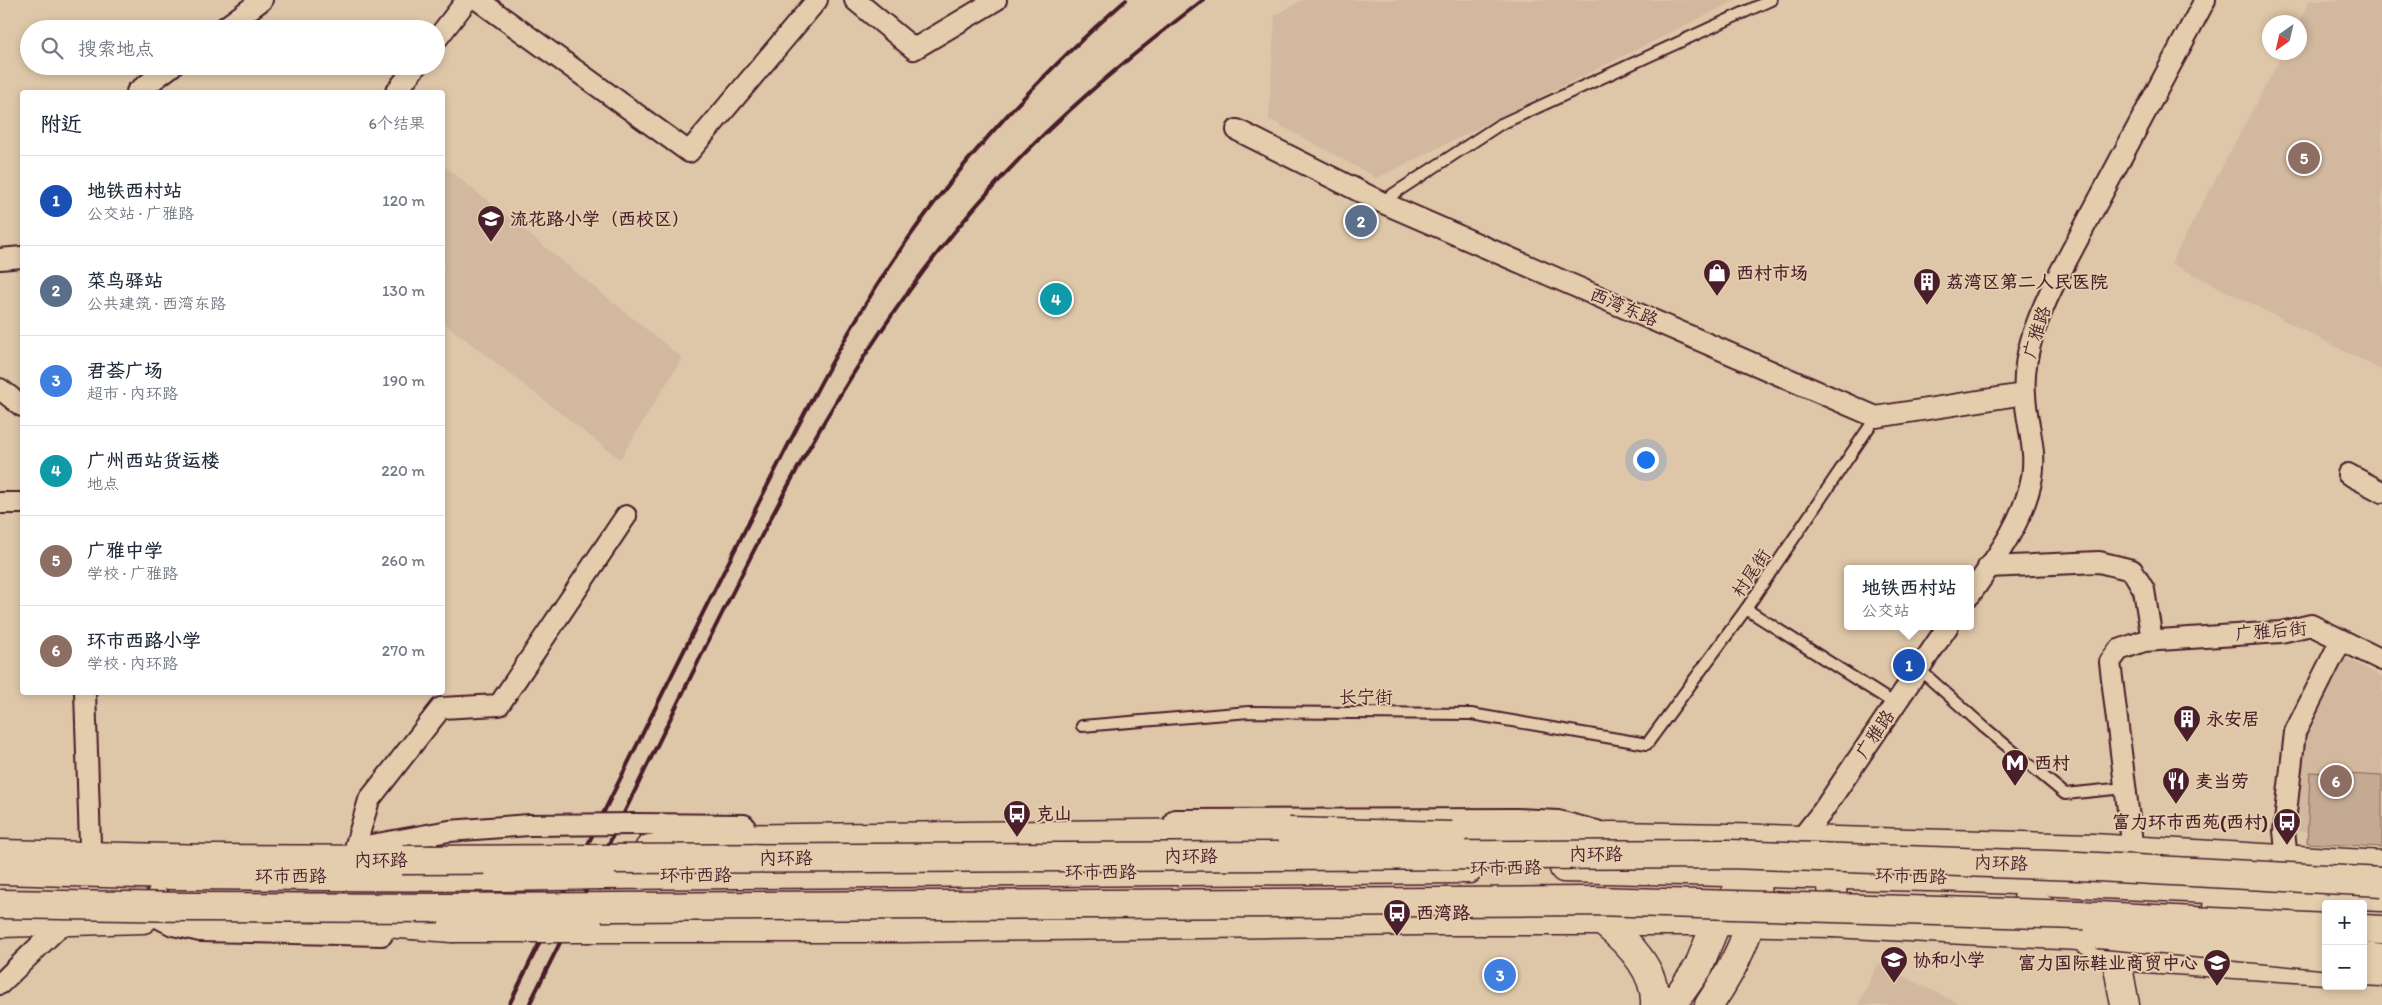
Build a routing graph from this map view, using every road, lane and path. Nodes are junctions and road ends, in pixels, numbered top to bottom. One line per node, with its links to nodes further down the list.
1 (262, 0): 9 (street)
2 (467, 0): 10 (street)
3 (478, 0): 4 (street)
4 (817, 0)
5 (855, 0): 6 (street)
6 (996, 0)
7 (1771, 0): 16 (lane)
8 (2205, 0): 20 (street, 广雅路)
9 (235, 20)
10 (445, 28)
11 (160, 75): 13 (street)
12 (409, 75): 14 (street)
13 (140, 90)
14 (398, 90)
15 (1237, 130): 16 (street, 西湾东路)
16 (1381, 202): 22 (street, 西湾东路)
17 (20, 257): 18 (street)
18 (0, 259)
19 (0, 389): 21 (street)
20 (2024, 394): 22 (street); 28 (street, 广雅路)
21 (20, 404)
22 (1876, 417): 30 (lane, 村尾街)
23 (2348, 474): 24 (street)
24 (2382, 492)
25 (0, 503): 26 (street)
26 (20, 503)
27 (626, 516): 49 (street)
28 (1988, 567): 29 (street, 广雅路); 32 (street)
29 (1974, 589)
30 (1746, 609): 37 (lane); 39 (lane, 村尾街)
31 (1945, 630): 35 (street, 广雅路)
32 (2152, 640): 33 (street, 广雅后街); 40 (street, 广雅后街)
33 (2341, 640): 34 (street, 广雅后街); 55 (street)
34 (2382, 660)
35 (1919, 669): 37 (street, 广雅路); 40 (lane)
36 (85, 695): 47 (street)
37 (1895, 704): 44 (street, 广雅路)
38 (1082, 726): 39 (lane, 长宁街)
39 (1647, 744)
40 (2125, 788): 53 (street, 广雅后街)
41 (634, 824): 42 (street); 43 (street); 49 (street, bridge)
42 (1611, 836): 46 (main road); 48 (main road); 59 (main road)
43 (716, 839): 48 (main road, bridge); 52 (main road)
44 (1800, 840): 48 (main road); 53 (main road); 71 (main road)
45 (0, 841): 47 (main road)
46 (1317, 842): 52 (main road); 60 (street)
47 (90, 844): 49 (main road)
48 (1729, 846): 54 (main road, 内环路, bridge); 62 (main road, 内环路, bridge); 71 (main road)
49 (355, 848): 50 (main road)
50 (499, 848): 51 (main road); 56 (main road, bridge)
51 (610, 848): 52 (main road); 56 (main road, bridge)
52 (649, 849)
53 (2133, 851): 55 (main road)
54 (0, 854)
55 (2288, 860): 57 (main road)
56 (552, 862): 64 (main road, bridge); 65 (main road, bridge)
57 (2382, 865)
58 (0, 870): 64 (main road, 环市西路)
59 (1660, 872): 60 (main road, 环市西路); 61 (main road, 环市西路)
60 (1322, 880): 65 (main road, 环市西路); 67 (main road, 环市西路); 83 (street)
61 (1697, 880): 71 (main road, 环市西路); 71 (main road)
62 (2382, 882)
63 (1832, 883): 70 (main road, 环市西路); 71 (main road, 环市西路); 72 (main road, 环市西路); 86 (main road)
64 (486, 884): 65 (main road, 环市西路, bridge); 68 (main road, 环市西路)
65 (593, 886): 69 (main road, 环市西路)
66 (0, 890): 74 (main road, 环市西路)
67 (901, 895): 69 (main road, 环市西路); 90 (street)
68 (330, 897): 74 (main road, 环市西路); 87 (main road)
69 (650, 897): 88 (street)
70 (2382, 897)
71 (1746, 898): 75 (main road, bridge); 81 (main road); 84 (main road); 91 (main road, bridge); 100 (main road, bridge); 110 (main road)
72 (2028, 899): 77 (main road, 环市西路); 95 (main road)
73 (0, 904): 75 (main road, bridge)
74 (158, 906): 82 (main road); 87 (main road); 89 (street)
75 (189, 908): 76 (main road, bridge)
76 (0, 909)
77 (2279, 911): 78 (main road, 环市西路); 96 (main road)
78 (2322, 914)
79 (2367, 916): 80 (main road)
80 (2382, 918)
81 (1602, 921): 83 (main road); 109 (main road)
82 (64, 922): 85 (main road); 108 (street)
83 (1329, 922): 90 (main road)
84 (1751, 922): 86 (main road); 111 (main road)
85 (0, 923)
86 (1832, 923): 95 (main road)
87 (413, 925): 89 (main road)
88 (653, 927): 89 (main road, bridge); 90 (main road)
89 (452, 928)
90 (902, 928)
91 (2322, 928)
92 (2367, 929): 93 (main road)
93 (2382, 930)
94 (2159, 935): 95 (street); 96 (street); 101 (street)
95 (2080, 936): 101 (main road)
96 (2279, 939): 97 (street); 104 (main road)
97 (2322, 941)
98 (2367, 942): 99 (street)
99 (2382, 943)
100 (2322, 955)
101 (2116, 956): 104 (main road); 112 (main road)
102 (2367, 958): 103 (main road)
103 (2382, 959)
104 (2278, 966): 105 (main road)
105 (2322, 970)
106 (2367, 971): 107 (main road)
107 (2382, 972)
108 (0, 984)
109 (1655, 1005)
110 (1672, 1005)
111 (1708, 1005)
112 (2125, 1005)

